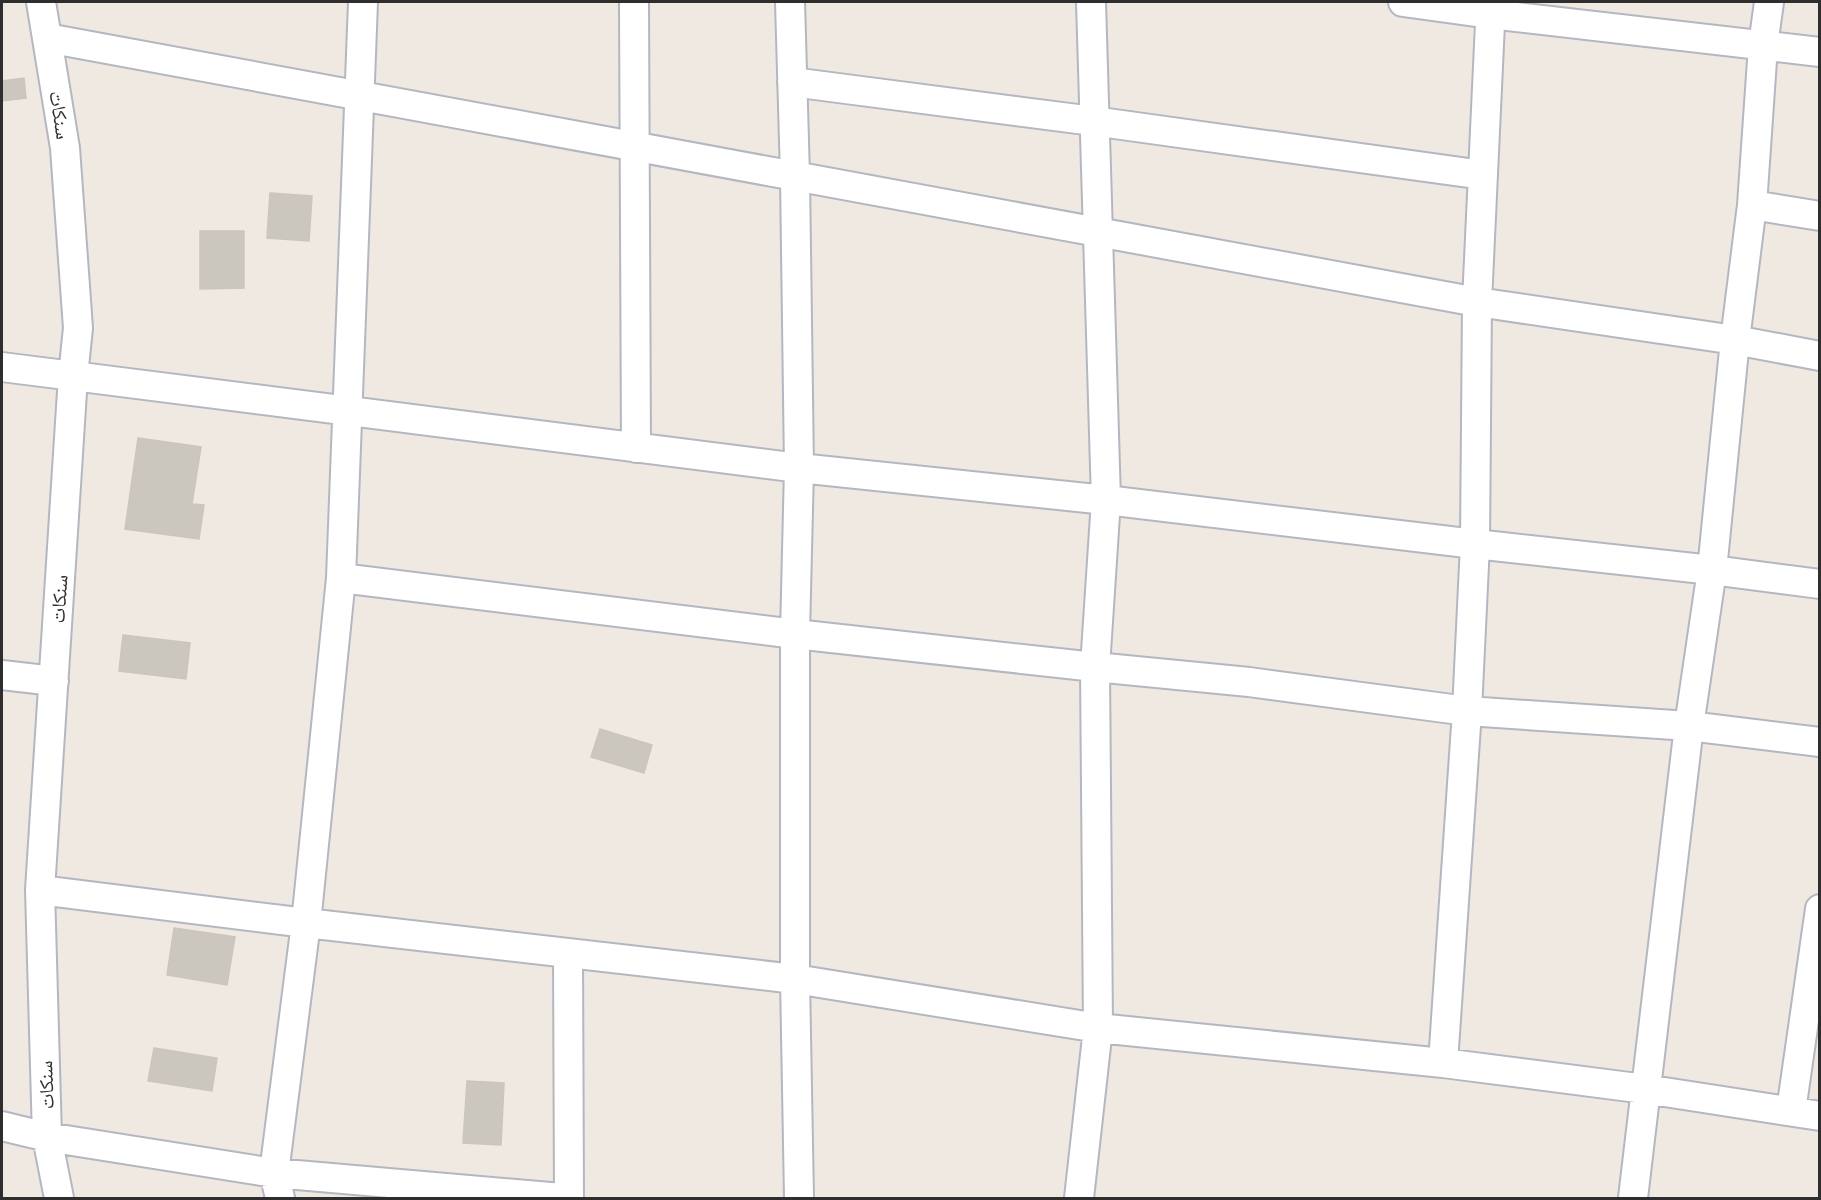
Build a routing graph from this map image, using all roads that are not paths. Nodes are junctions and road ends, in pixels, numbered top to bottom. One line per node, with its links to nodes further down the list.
1 (41, 2): 9 (street, سنكات)
2 (363, 2): 13 (street)
3 (634, 2): 15 (street)
4 (790, 2): 12 (street)
5 (1090, 2): 14 (street)
6 (1403, 2): 8 (street)
7 (1769, 2): 10 (street)
8 (1490, 8): 10 (street); 16 (street)
9 (47, 38): 13 (street); 25 (street, سنكات)
10 (1763, 46): 11 (street); 18 (street)
11 (1820, 52)
12 (792, 82): 14 (street); 17 (street)
13 (359, 97): 15 (street); 26 (street)
14 (1093, 121): 16 (street); 20 (street)
15 (634, 147): 17 (street); 27 (street)
16 (1483, 175): 21 (street)
17 (795, 176): 20 (street); 28 (street)
18 (1752, 205): 19 (street); 22 (street)
19 (1820, 216)
20 (1096, 233): 21 (street); 29 (street)
21 (1477, 302): 22 (street); 30 (street)
22 (1735, 340): 23 (street); 31 (street)
23 (1820, 356)
24 (2, 367): 25 (street)
25 (73, 376): 26 (street); 37 (street, سنكات)
26 (347, 412): 27 (street); 32 (street)
27 (636, 448): 28 (street)
28 (799, 468): 29 (street); 34 (street)
29 (1106, 500): 30 (street); 35 (street)
30 (1475, 544): 31 (street); 38 (street)
31 (1712, 570): 33 (street); 39 (street)
32 (341, 578): 34 (street); 43 (street)
33 (1820, 584)
34 (795, 634): 35 (street); 45 (street)
35 (1095, 667): 38 (street); 46 (street)
36 (2, 675): 37 (street)
37 (54, 681): 41 (street, سنكات)
38 (1467, 711): 39 (street); 47 (street)
39 (1689, 726): 40 (street); 48 (street)
40 (1820, 742)
41 (40, 890): 43 (street); 52 (street, سنكات)
42 (1820, 909): 49 (street)
43 (306, 923): 44 (street); 53 (street)
44 (568, 953): 45 (street); 56 (street)
45 (795, 979): 46 (street); 57 (street)
46 (1098, 1028): 47 (street); 58 (street)
47 (1443, 1063): 48 (street)
48 (1645, 1089): 49 (street); 59 (street)
49 (1791, 1111): 50 (street)
50 (1820, 1116)
51 (2, 1126): 52 (street)
52 (47, 1137): 53 (street); 54 (street, سنكات)
53 (277, 1186): 55 (street)
54 (59, 1198)
55 (562, 1198)
56 (569, 1198)
57 (799, 1198)
58 (1079, 1198)
59 (1633, 1198)

